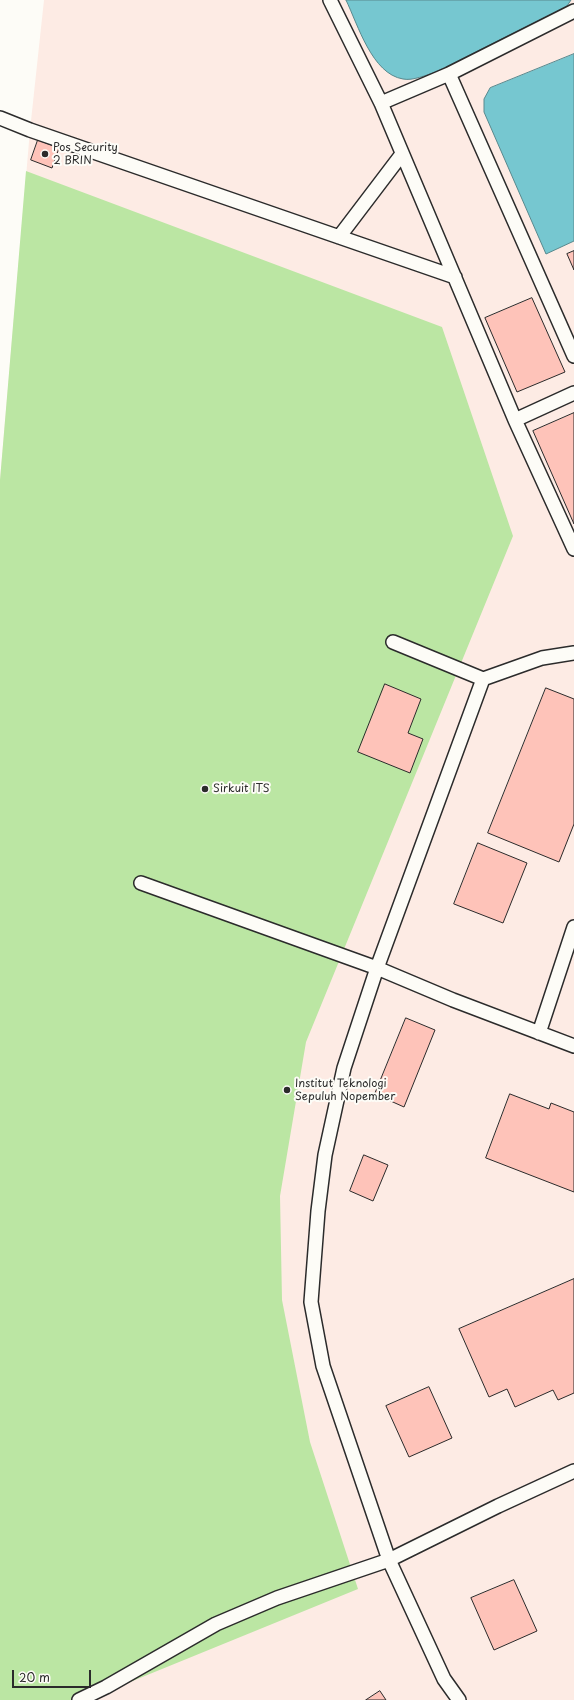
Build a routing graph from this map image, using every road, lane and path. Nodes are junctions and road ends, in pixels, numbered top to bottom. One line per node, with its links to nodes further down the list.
1 (330, 0): 4 (lane)
2 (574, 10): 3 (lane)
3 (450, 74): 4 (lane); 9 (lane)
4 (381, 103): 6 (lane)
5 (0, 118): 7 (lane)
6 (402, 154): 7 (lane); 8 (lane)
7 (339, 237): 8 (lane)
8 (455, 277): 11 (lane)
9 (574, 356)
10 (574, 393): 11 (lane)
11 (515, 420): 12 (lane)
12 (574, 549)
13 (393, 642): 15 (lane)
14 (574, 653): 15 (lane)
15 (483, 679): 18 (lane)
16 (140, 883): 18 (lane)
17 (574, 927): 19 (lane)
18 (377, 968): 19 (lane); 22 (lane)
19 (538, 1033): 20 (lane)
20 (574, 1046)
21 (574, 1471): 22 (lane)
22 (389, 1560): 23 (lane); 24 (lane)
23 (79, 1700)
24 (459, 1700)

